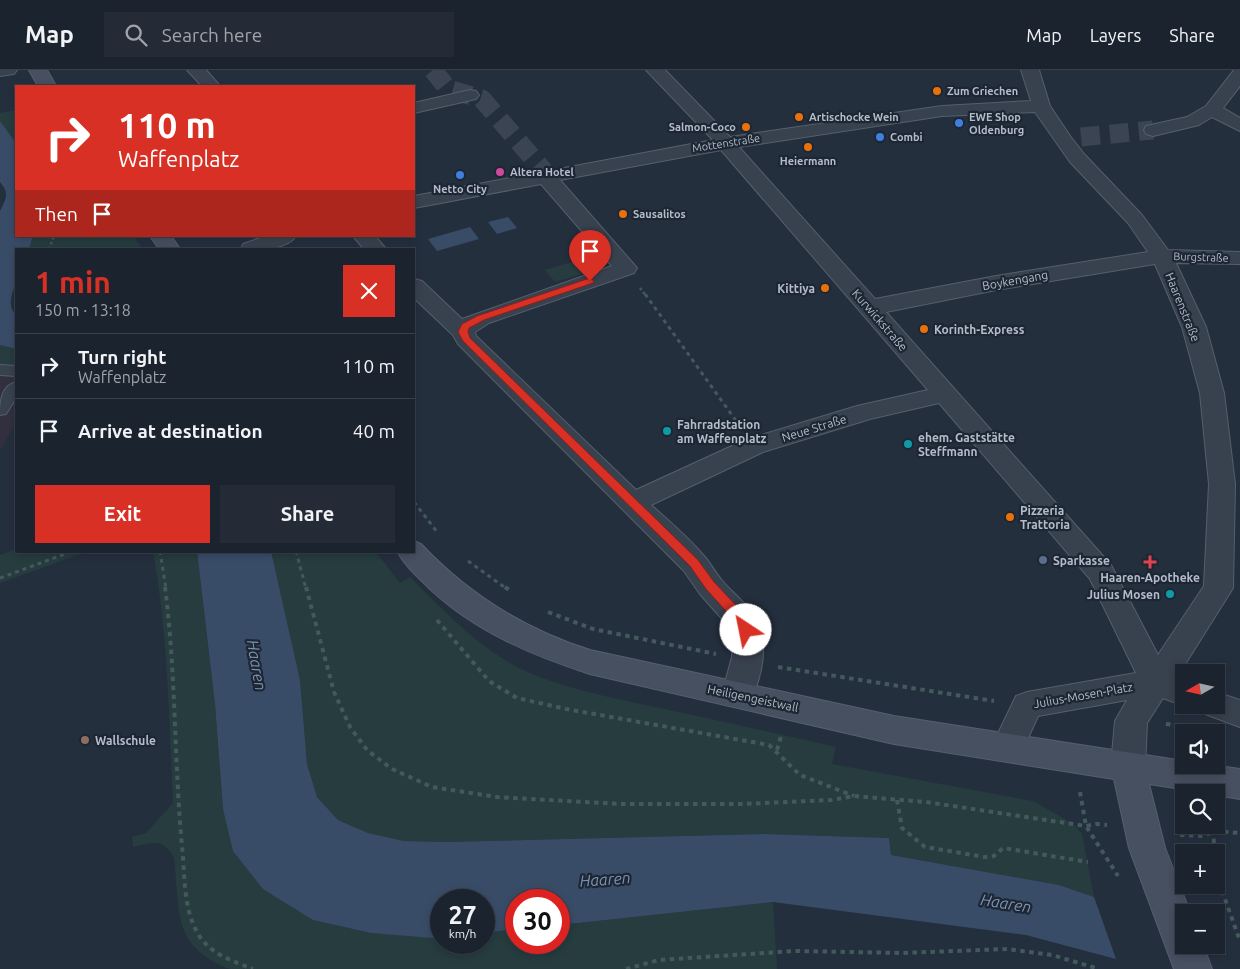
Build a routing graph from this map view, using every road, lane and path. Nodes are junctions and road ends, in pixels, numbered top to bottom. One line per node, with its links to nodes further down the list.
1 (8, 70): 6 (street)
2 (38, 70): 8 (main road)
3 (196, 70): 9 (street)
4 (655, 70): 18 (street, Kurwickstraße)
5 (1030, 70): 11 (street, Haarenstraße)
6 (0, 71)
7 (1240, 74): 13 (street)
8 (46, 85)
9 (211, 85)
10 (470, 95): 12 (street)
11 (1041, 106): 18 (street, Mottenstraße); 27 (street, Haarenstraße)
12 (415, 108)
13 (1212, 110): 16 (street); 17 (street)
14 (415, 114): 15 (street)
15 (415, 125)
16 (1240, 125)
17 (1153, 130)
18 (726, 143): 19 (street, Mottenstraße); 31 (street, Kurwickstraße)
19 (545, 176): 20 (street, Mottenstraße); 29 (street)
20 (415, 202)
21 (161, 237): 24 (main road)
22 (283, 237): 25 (street)
23 (364, 237): 26 (street)
24 (169, 248)
25 (254, 248)
26 (375, 248)
27 (1162, 256): 28 (street, Burgstraße); 31 (street, Boykengang); 48 (street, Haarenstraße)
28 (1240, 258)
29 (626, 268): 32 (street); 38 (path)
30 (415, 287): 32 (street)
31 (869, 307): 36 (street, Kurwickstraße)
32 (463, 332): 39 (street)
33 (0, 370): 34 (lane)
34 (15, 371)
35 (15, 388): 37 (lane)
36 (946, 394): 38 (street, Neue Straße); 52 (street, Kurwickstraße)
37 (0, 410)
38 (754, 446): 39 (street, Neue Straße)
39 (633, 502): 51 (street)
40 (415, 503): 41 (path)
41 (444, 540)
42 (68, 553): 47 (path)
43 (160, 553): 75 (path)
44 (297, 553): 62 (path)
45 (413, 553): 53 (main road, Heiligengeistwall)
46 (465, 559): 49 (path)
47 (0, 578)
48 (1218, 588): 52 (street, Julius-Mosen-Platz)
49 (520, 598)
50 (544, 610): 51 (path)
51 (747, 661): 53 (street); 54 (path)
52 (1170, 687): 54 (street, Julius-Mosen-Platz); 57 (street, Julius-Mosen-Platz)
53 (738, 694): 58 (main road, Heiligengeistwall)
54 (1027, 706): 58 (street, Julius-Mosen-Platz)
55 (1240, 714): 56 (street)
56 (1209, 716): 57 (path)
57 (1131, 721): 60 (street, Julius-Mosen-Platz)
58 (1007, 748): 60 (main road, Heiligengeistwall)
59 (776, 750): 62 (path)
60 (1128, 766): 61 (main road, Heiligengeistwall); 78 (main road)
61 (1240, 784)
62 (854, 796): 63 (path)
63 (897, 800): 66 (path); 71 (path)
64 (1082, 809): 66 (path)
65 (1096, 824): 66 (path)
66 (1086, 826): 72 (path)
67 (1225, 832): 68 (path)
68 (1240, 833)
69 (1208, 834): 70 (path)
70 (1193, 837)
71 (1088, 862)
72 (1120, 880)
73 (1223, 894): 74 (path)
74 (1240, 941)
75 (253, 969)
76 (626, 969): 77 (path)
77 (1099, 969)
78 (1193, 969)

